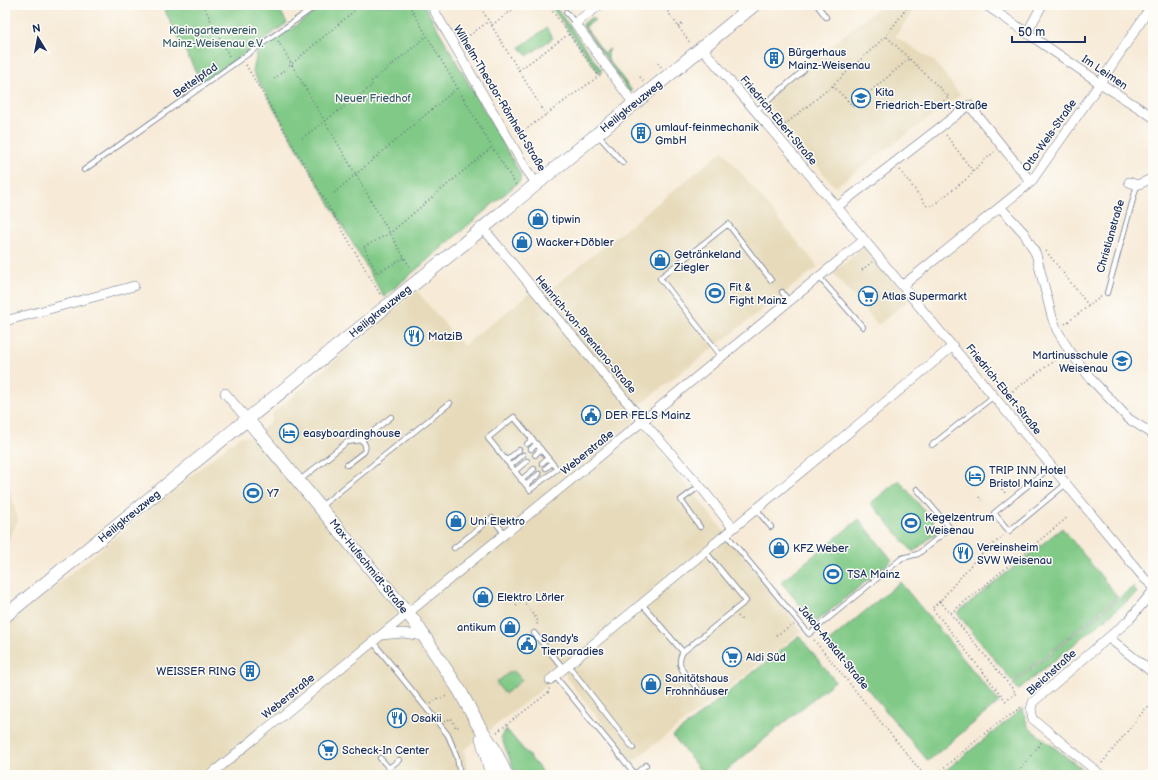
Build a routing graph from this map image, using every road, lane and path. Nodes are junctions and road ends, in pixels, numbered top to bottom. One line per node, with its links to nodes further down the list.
1 (202, 5): 34 (path)
2 (317, 5): 26 (lane, Bettelpfad)
3 (361, 5): 35 (path)
4 (409, 5): 27 (path)
5 (431, 5): 29 (street, Wilhelm-Theodor-Römheld-Straße)
6 (479, 5): 19 (path)
7 (519, 5): 22 (path)
8 (548, 5): 25 (path)
9 (600, 5): 21 (street)
10 (663, 5): 23 (path)
11 (754, 5): 30 (street, Heiligkreuzweg)
12 (816, 5): 18 (lane)
13 (909, 5): 28 (path)
14 (986, 5): 24 (street, Im Leimen)
15 (1042, 5): 24 (street)
16 (1152, 5): 42 (street, Otto-Wels-Straße)
17 (566, 12): 21 (lane)
18 (826, 17)
19 (489, 21): 22 (path); 29 (path)
20 (683, 22): 23 (path)
21 (575, 23): 45 (street)
22 (492, 25): 37 (path)
23 (678, 26): 30 (path)
24 (1027, 33): 42 (street, Im Leimen)
25 (569, 34): 37 (path); 48 (path)
26 (274, 35): 31 (lane, Bettelpfad); 35 (path)
27 (427, 36): 44 (path); 50 (path)
28 (886, 36): 32 (path); 43 (path)
29 (454, 45): 55 (street, Wilhelm-Theodor-Römheld-Straße)
30 (697, 46): 45 (street, Heiligkreuzweg); 47 (street, Friedrich-Ebert-Straße)
31 (242, 58): 34 (lane, Bettelpfad); 83 (path)
32 (909, 59): 43 (path); 46 (path)
33 (658, 63): 36 (path)
34 (233, 64): 60 (lane, Bettelpfad)
35 (291, 64): 40 (path); 50 (path)
36 (662, 68)
37 (519, 70): 48 (path)
38 (804, 70): 47 (lane)
39 (640, 78): 41 (path)
40 (274, 79)
41 (644, 83)
42 (1100, 83): 49 (street, Im Leimen); 64 (street, Otto-Wels-Straße)
43 (832, 86): 53 (path)
44 (458, 88): 57 (path); 62 (path)
45 (634, 104): 52 (street, Heiligkreuzweg)
46 (936, 104)
47 (756, 111): 53 (street, Friedrich-Ebert-Straße)
48 (546, 115): 55 (path)
49 (1153, 117)
50 (325, 122): 54 (path); 62 (path)
51 (940, 127): 56 (street); 59 (street); 61 (path)
52 (597, 133): 58 (lane); 65 (street, Heiligkreuzweg)
53 (774, 133): 69 (street, Friedrich-Ebert-Straße)
54 (302, 138)
55 (510, 141): 65 (street, Wilhelm-Theodor-Römheld-Straße)
56 (1002, 146): 61 (path); 64 (street)
57 (492, 147): 67 (path); 72 (path)
58 (623, 163)
59 (894, 163): 61 (path); 69 (street)
60 (84, 170)
61 (974, 170)
62 (356, 175): 68 (path); 72 (path)
63 (1153, 178): 66 (street, Christianstraße)
64 (1031, 182): 70 (street, Otto-Wels-Straße)
65 (536, 183): 71 (street, Heiligkreuzweg)
66 (1133, 183): 82 (lane, Christianstraße)
67 (518, 186)
68 (334, 193)
69 (837, 207): 73 (street, Friedrich-Ebert-Straße)
70 (1000, 207): 80 (street, Otto-Wels-Straße); 88 (street)
71 (483, 228): 96 (street, Heiligkreuzweg); 97 (street, Heinrich-von-Brentano-Straße)
72 (390, 233): 75 (path); 75 (path)
73 (864, 240): 77 (street, Weberstraße); 80 (street, Friedrich-Ebert-Straße)
74 (1042, 246): 85 (path)
75 (404, 258): 76 (path)
76 (414, 274)
77 (819, 277): 84 (street, Weberstraße); 87 (lane)
78 (771, 280): 91 (lane)
79 (134, 286): 86 (street)
80 (902, 286): 89 (street, Friedrich-Ebert-Straße)
81 (782, 292): 84 (lane)
82 (1107, 293): 85 (path)
83 (382, 299)
84 (789, 302): 91 (street, Weberstraße)
85 (1089, 306): 88 (path)
86 (5, 321)
87 (862, 327)
88 (1057, 330): 90 (street)
89 (953, 346): 93 (street, Friedrich-Ebert-Straße); 132 (street)
90 (1069, 350): 93 (path); 98 (street)
91 (722, 357): 97 (street, Weberstraße)
92 (225, 393): 96 (street)
93 (996, 399): 103 (lane); 116 (street, Friedrich-Ebert-Straße)
94 (450, 403): 131 (lane)
95 (391, 417): 100 (lane)
96 (247, 419): 122 (street, Max-Hufschmidt-Straße); 151 (street, Heiligkreuzweg)
97 (644, 422): 125 (street, Heinrich-von-Brentano-Straße); 140 (street, Weberstraße)
98 (1153, 434)
99 (533, 439): 101 (lane); 102 (lane); 110 (lane)
100 (362, 440): 114 (lane); 122 (lane)
101 (527, 444)
102 (537, 444): 104 (lane); 106 (lane)
103 (932, 445)
104 (530, 449)
105 (519, 450): 110 (lane)
106 (541, 450): 107 (lane); 109 (lane)
107 (535, 454)
108 (523, 455): 115 (lane)
109 (548, 458): 112 (lane); 113 (lane)
110 (506, 461): 115 (lane)
111 (528, 461): 119 (lane)
112 (542, 463)
113 (552, 463): 117 (lane); 124 (lane)
114 (347, 465)
115 (510, 466): 119 (lane)
116 (1052, 466): 123 (street, Friedrich-Ebert-Straße); 130 (lane)
117 (546, 468)
118 (534, 469): 121 (lane)
119 (515, 471): 121 (lane)
120 (539, 474): 124 (lane)
121 (522, 480): 124 (lane)
122 (299, 481): 131 (street, Max-Hufschmidt-Straße)
123 (1066, 484): 139 (lane); 144 (street, Friedrich-Ebert-Straße)
124 (526, 485)
125 (700, 486): 136 (lane); 138 (street, Heinrich-von-Brentano-Straße)
126 (999, 486): 130 (path)
127 (918, 489): 154 (lane)
128 (980, 497): 129 (path)
129 (982, 500)
130 (1010, 500): 139 (lane)
131 (320, 507): 149 (street, Max-Hufschmidt-Straße)
132 (756, 509): 137 (lane); 138 (street)
133 (966, 514): 135 (path)
134 (1068, 517): 150 (path)
135 (956, 522)
136 (700, 527)
137 (771, 527)
138 (733, 528): 141 (street)
139 (1009, 531): 146 (path)
140 (506, 534): 142 (lane); 149 (street, Weberstraße)
141 (726, 534): 143 (street); 152 (lane, Jakob-Anstatt-Straße)
142 (454, 548)
143 (705, 551): 147 (street); 160 (lane)
144 (1153, 586)
145 (1153, 591): 158 (street, Bleichstraße)
146 (940, 601): 150 (path); 150 (path)
147 (642, 604): 160 (lane); 161 (street)
148 (516, 606): 153 (path)
149 (408, 613): 155 (street, Weberstraße); 157 (street, Max-Hufschmidt-Straße)
150 (951, 613)
151 (5, 616)
152 (799, 622): 154 (lane, Jakob-Anstatt-Straße); 156 (path)
153 (534, 633): 161 (lane)
154 (809, 634): 183 (path, Jakob-Anstatt-Straße)
155 (381, 635): 157 (street); 159 (street, Weberstraße)
156 (776, 635)
157 (424, 636): 169 (street, Max-Hufschmidt-Straße)
158 (1109, 638): 162 (street); 173 (street, Bleichstraße)
159 (373, 642): 167 (lane); 179 (street, Weberstraße)
160 (683, 652): 164 (lane)
161 (566, 667): 163 (street); 174 (lane)
162 (1153, 673)
163 (553, 678): 172 (path); 177 (lane)
164 (698, 689)
165 (446, 696): 167 (path)
166 (1027, 704): 184 (path, Bleichstraße)
167 (426, 707): 170 (lane)
168 (1153, 710): 178 (path)
169 (477, 723): 181 (street, Max-Hufschmidt-Straße); 182 (street, Max-Hufschmidt-Straße)
170 (441, 725): 171 (path); 180 (lane)
171 (460, 726)
172 (497, 732)
173 (1049, 732): 178 (street, Bleichstraße); 185 (path)
174 (633, 748)
175 (380, 758): 176 (lane)
176 (399, 760)
177 (646, 765)
178 (1099, 773)
179 (210, 775)
180 (460, 775)
181 (492, 775)
182 (506, 775)
183 (924, 775)
184 (935, 775)
185 (1016, 775)

